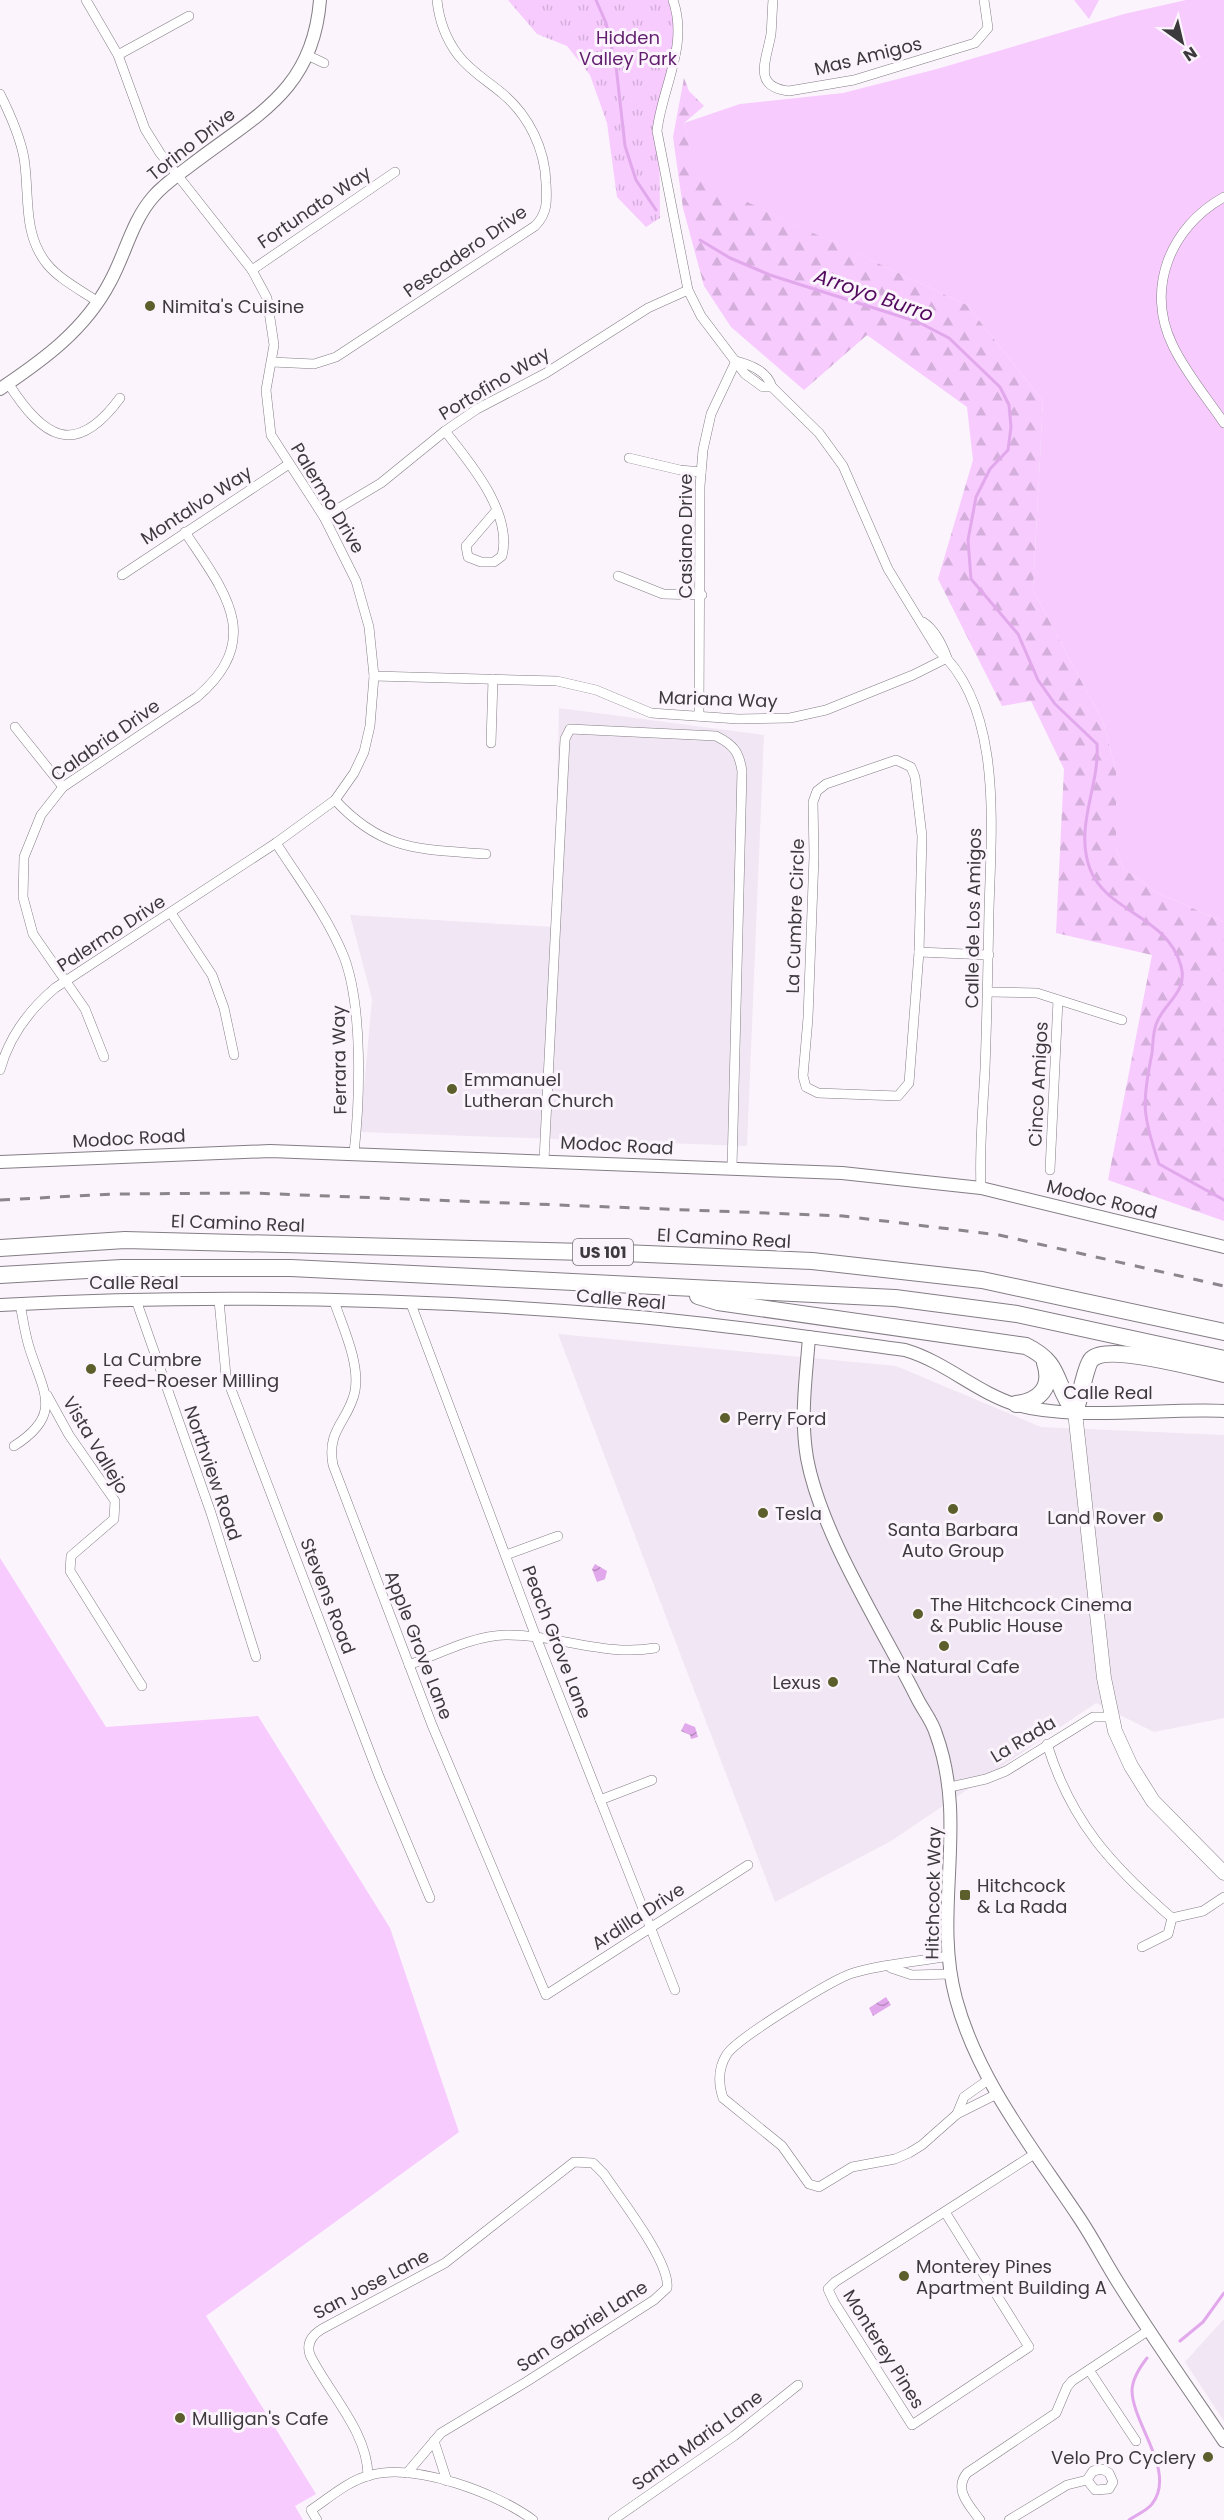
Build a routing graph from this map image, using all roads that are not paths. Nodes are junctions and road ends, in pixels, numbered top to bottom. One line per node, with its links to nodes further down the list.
1 (86, 0): 8 (street, Palermo Drive)
2 (320, 0): 9 (street, Torino Drive)
3 (437, 0): 19 (street, Pescadero Drive)
4 (673, 0): 16 (street, Calle de Los Amigos)
5 (773, 0): 6 (street, Mas Amigos)
6 (984, 0)
7 (189, 16): 8 (street)
8 (118, 55): 13 (street, Palermo Drive)
9 (307, 56): 10 (street); 13 (street, Torino Drive)
10 (324, 63)
11 (0, 94): 17 (street)
12 (395, 172): 15 (street, Fortunato Way)
13 (177, 175): 15 (street, Palermo Drive); 17 (street, Torino Drive)
14 (1224, 197): 22 (street)
15 (252, 270): 19 (street, Palermo Drive)
16 (688, 290): 18 (street, Calle de Los Amigos); 23 (street, Portofino Way)
17 (98, 302): 20 (street, Torino Drive)
18 (736, 361): 26 (street, Casiano Drive); 33 (street, Calle de Los Amigos)
19 (272, 362): 25 (street, Palermo Drive)
20 (4, 386): 21 (street)
21 (120, 398)
22 (1224, 423)
23 (445, 431): 27 (street); 28 (street, Portofino Way)
24 (629, 458): 26 (street)
25 (289, 464): 28 (street, Palermo Drive); 29 (street, Montalvo Way)
26 (701, 472): 32 (street, Casiano Drive)
27 (496, 511): 27 (street)
28 (324, 517): 34 (street, Palermo Drive)
29 (185, 532): 30 (street, Montalvo Way); 39 (street, Calabria Drive)
30 (122, 574)
31 (618, 576): 32 (street)
32 (702, 596): 36 (street, Casiano Drive)
33 (947, 658): 36 (street, Mariana Way); 45 (street, Calle de Los Amigos)
34 (374, 676): 35 (street, Mariana Way); 40 (street, Palermo Drive)
35 (493, 679): 36 (street, Mariana Way); 38 (street)
36 (699, 716)
37 (15, 727): 39 (street)
38 (491, 742)
39 (63, 787): 46 (street, Calabria Drive)
40 (334, 800): 41 (street, Palermo Drive); 42 (street)
41 (276, 843): 43 (street, Palermo Drive); 53 (street, Ferrara Way)
42 (486, 854)
43 (171, 913): 46 (street, Palermo Drive); 50 (street)
44 (919, 952): 44 (street, La Cumbre Circle); 45 (street)
45 (989, 955): 47 (street, Calle de Los Amigos)
46 (67, 983): 51 (street, Calabria Drive); 52 (street, Palermo Drive)
47 (988, 992): 48 (street, Cinco Amigos); 58 (street, Calle de Los Amigos)
48 (1058, 1000): 49 (street, Cinco Amigos); 57 (street, Cinco Amigos)
49 (1122, 1020)
50 (234, 1055)
51 (104, 1056)
52 (0, 1070)
53 (354, 1153): 54 (street, Modoc Road); 55 (street, Modoc Road)
54 (544, 1160): 56 (street, Modoc Road); 56 (street)
55 (0, 1162)
56 (732, 1168): 58 (street, Modoc Road)
57 (1050, 1170)
58 (981, 1188): 59 (street, Modoc Road)
59 (1224, 1247)
60 (0, 1248): 69 (highway, El Camino Real / US 101)
61 (0, 1275): 62 (highway, US 101)
62 (670, 1288): 71 (highway); 72 (highway, US 101)
63 (136, 1300): 64 (street, Calle Real); 66 (street, Calle Real); 83 (street, Northview Road)
64 (219, 1300): 65 (street, Calle Real); 94 (street, Stevens Road)
65 (334, 1301): 67 (street, Calle Real); 84 (street, Apple Grove Lane)
66 (20, 1304): 68 (street, Calle Real); 74 (street, Vista Vallejo)
67 (411, 1304): 70 (street, Calle Real); 80 (street, Peach Grove Lane)
68 (0, 1305)
69 (1224, 1332)
70 (809, 1337): 75 (street, Calle Real); 89 (street, Hitchcock Way)
71 (1041, 1353): 75 (highway); 77 (highway)
72 (1224, 1359)
73 (1224, 1374): 77 (highway)
74 (47, 1395): 78 (street, Vista Vallejo); 85 (street, Vista Vallejo)
75 (1016, 1404): 77 (street, Calle Real)
76 (1224, 1411): 77 (street, Calle Real)
77 (1075, 1412): 86 (main road)
78 (14, 1446)
79 (558, 1536): 80 (street)
80 (506, 1555): 81 (street, Peach Grove Lane)
81 (536, 1637): 82 (street); 84 (street); 90 (street, Peach Grove Lane)
82 (655, 1648)
83 (256, 1657)
84 (409, 1665): 102 (street, Apple Grove Lane)
85 (142, 1686)
86 (1111, 1717): 87 (street, La Rada); 92 (main road)
87 (1047, 1744): 89 (street, La Rada); 95 (street)
88 (652, 1780): 90 (street)
89 (950, 1787): 98 (street, Hitchcock Way)
90 (600, 1800): 96 (street, Peach Grove Lane)
91 (748, 1865): 96 (street, Ardilla Drive)
92 (1224, 1873)
93 (1224, 1897): 95 (street)
94 (430, 1898)
95 (1172, 1918): 97 (street)
96 (650, 1928): 101 (street, Peach Grove Lane); 102 (street, Ardilla Drive)
97 (1142, 1947)
98 (948, 1956): 99 (street); 100 (street, Hitchcock Way)
99 (889, 1967): 100 (street); 105 (street)
100 (951, 1974): 103 (street, Hitchcock Way)
101 (675, 1990)
102 (546, 1995)
103 (988, 2080): 104 (street, Hitchcock Way); 105 (street)
104 (997, 2094): 105 (street); 106 (street, Hitchcock Way)
105 (957, 2114)
106 (1036, 2153): 108 (street); 109 (street, Hitchcock Way)
107 (569, 2165): 112 (street, San Gabriel Lane); 116 (street, San Jose Lane)
108 (945, 2212): 108 (street, Monterey Pines)
109 (1149, 2330): 110 (street); 114 (street, Hitchcock Way)
110 (1089, 2370): 113 (street); 122 (street)
111 (798, 2385): 121 (street, Santa Maria Lane)
112 (434, 2441): 115 (street, San Gabriel Lane); 118 (street)
113 (1136, 2441)
114 (1224, 2441)
115 (406, 2473): 116 (street); 118 (street)
116 (368, 2476): 119 (street)
117 (1087, 2480): 123 (street)
118 (447, 2481): 120 (street)
119 (317, 2520)
120 (533, 2520)
121 (613, 2520)
122 (980, 2520)
123 (1009, 2520)

